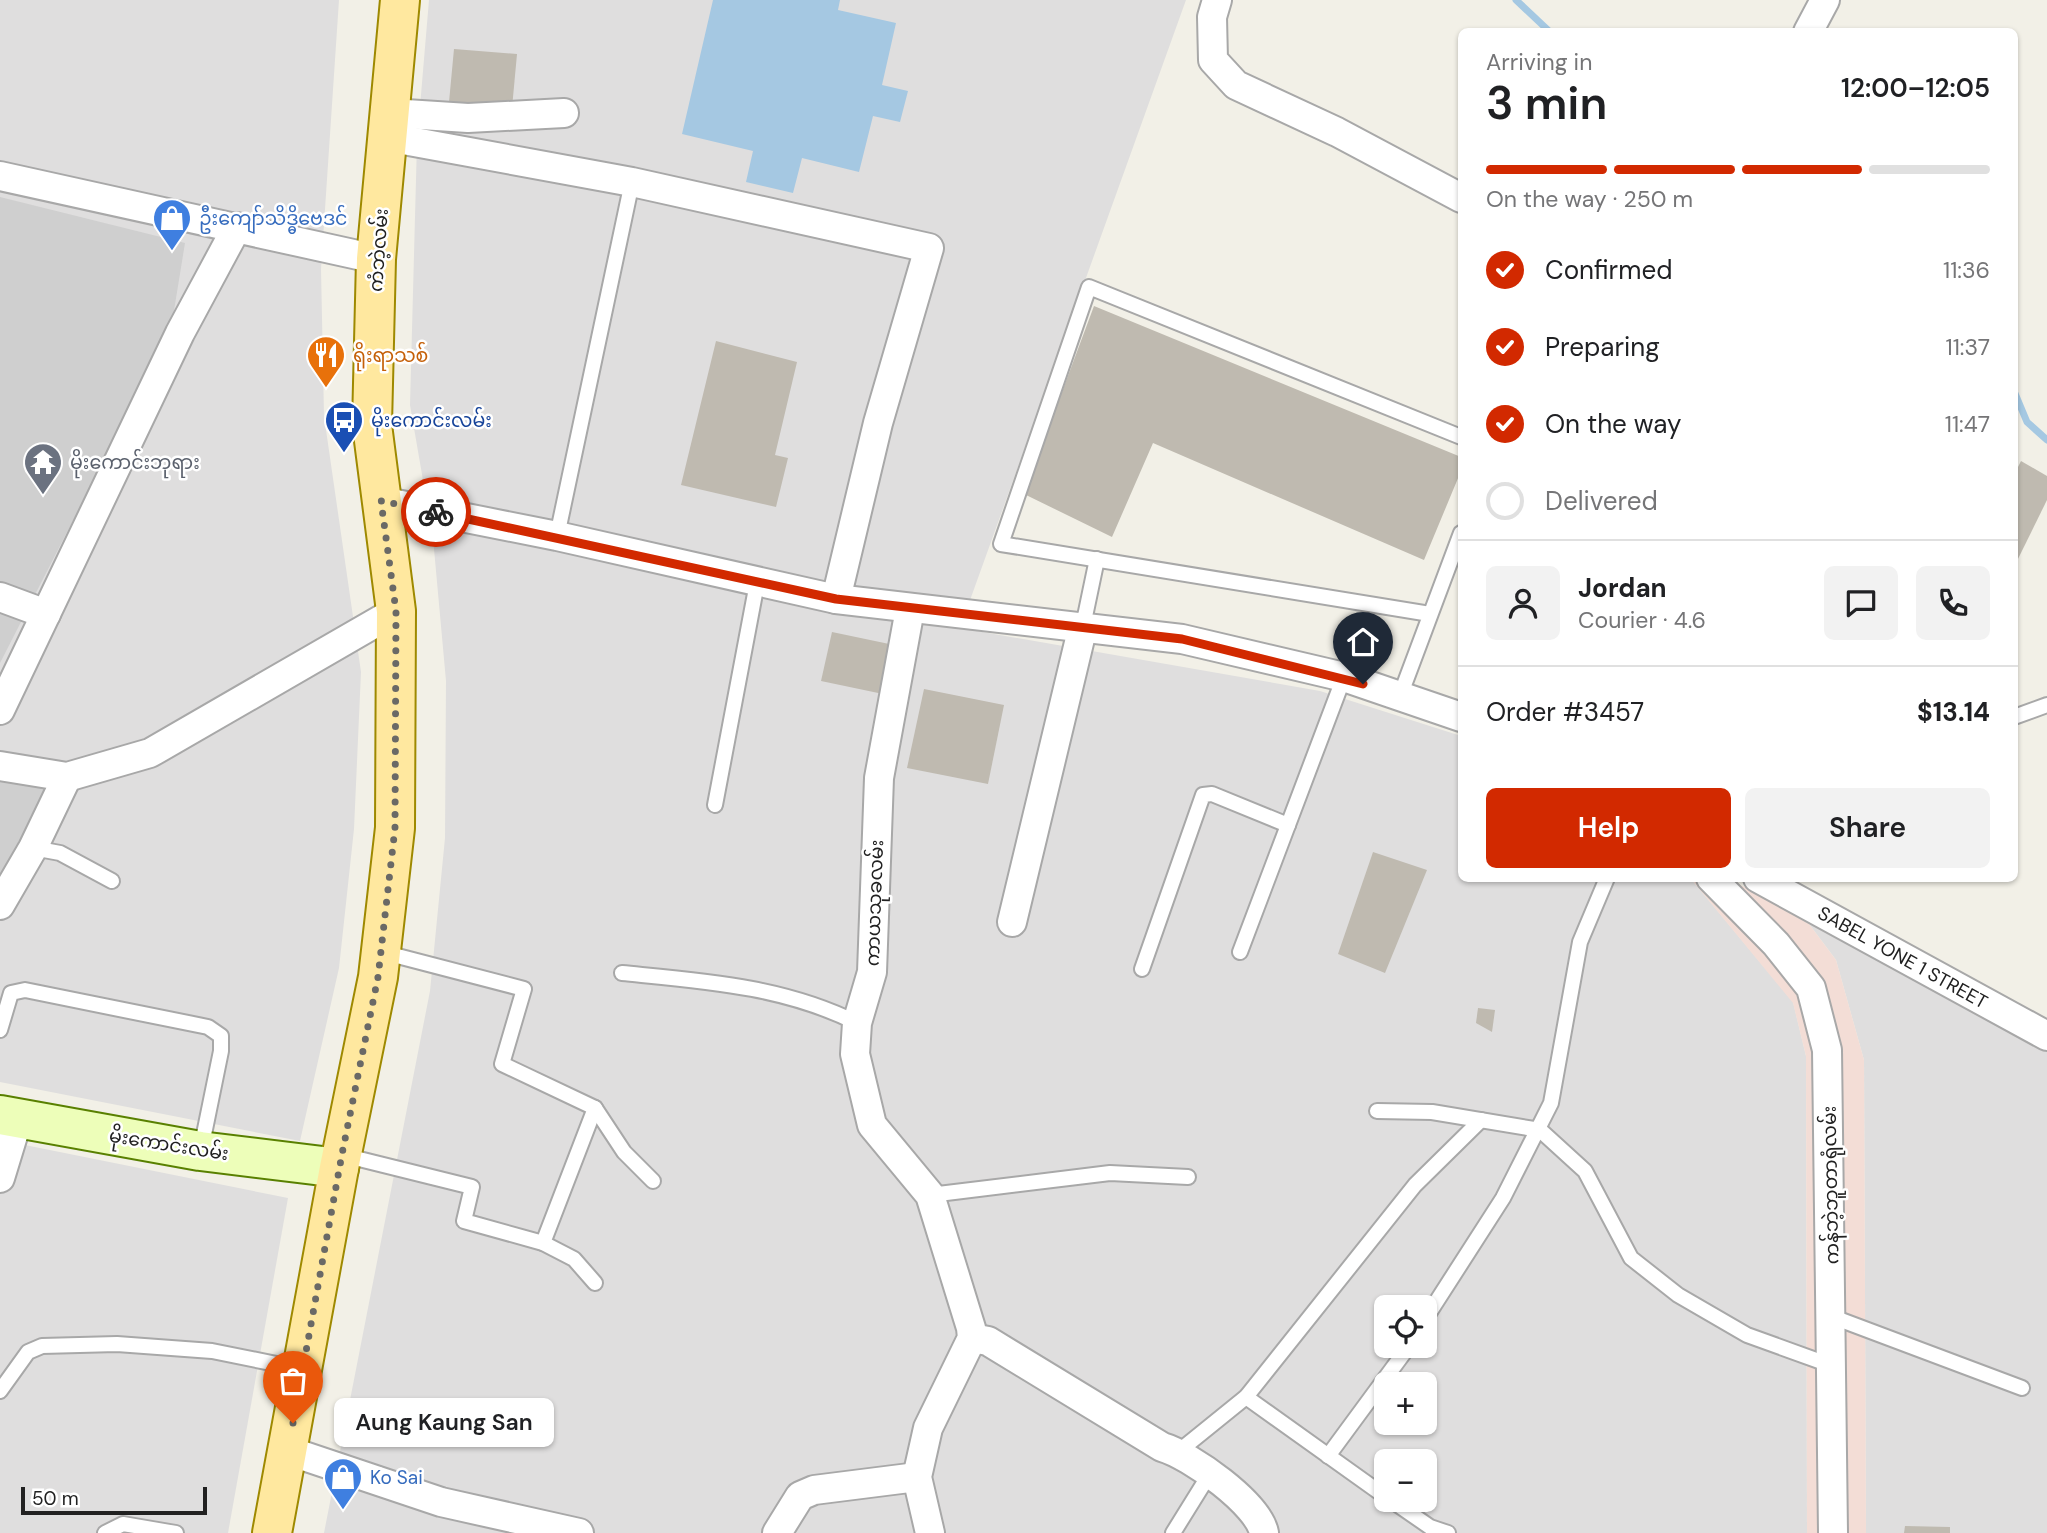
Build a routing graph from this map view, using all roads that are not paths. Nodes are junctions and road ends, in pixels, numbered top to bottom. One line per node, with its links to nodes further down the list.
1 (400, 0): 6 (main road, ကံဘဲ့လမ်း)
2 (1217, 0): 9 (street)
3 (1825, 0): 4 (street)
4 (1810, 28)
5 (564, 113): 6 (street)
6 (389, 125): 8 (street); 11 (main road, ကံဘဲ့လမ်း)
7 (0, 176): 10 (street)
8 (632, 182): 14 (lane); 19 (street)
9 (1458, 196)
10 (237, 228): 11 (street); 22 (street)
11 (376, 259): 13 (main road, ကံဘဲ့လမ်း)
12 (1458, 436): 16 (lane)
13 (381, 501): 14 (street); 21 (main road, ကံဘဲ့လမ်း)
14 (557, 536): 17 (street)
15 (1458, 541): 23 (lane)
16 (1097, 559): 23 (lane); 24 (lane)
17 (757, 583): 19 (street); 33 (lane)
18 (0, 597): 22 (street)
19 (836, 599): 20 (street)
20 (910, 609): 24 (street); 46 (street, ကာယသုခလမ်း)
21 (396, 611): 32 (street); 42 (main road, ကံဘဲ့လမ်း)
22 (46, 614): 28 (street)
23 (1430, 614): 26 (lane)
24 (1083, 626): 25 (street); 41 (street)
25 (1344, 677): 26 (street); 34 (lane)
26 (1399, 696): 29 (street)
27 (2047, 705): 30 (lane)
28 (0, 710)
29 (1458, 716)
30 (2018, 716)
31 (0, 766): 32 (street)
32 (67, 777): 35 (street)
33 (715, 805)
34 (1288, 825): 43 (lane); 44 (lane)
35 (33, 848): 36 (lane); 40 (street)
36 (112, 881)
37 (1605, 882): 53 (lane)
38 (1715, 882): 63 (street, ကန်ဘဲ့ဘူတာရုံလမ်း)
39 (1765, 882): 48 (street, SABEL YONE 1 STREET)
40 (0, 905)
41 (1012, 922)
42 (381, 952): 49 (lane); 55 (main road, ကံဘဲ့လမ်း)
43 (1240, 952)
44 (1142, 969)
45 (622, 973): 46 (lane)
46 (857, 1023): 59 (street, ကာယသုခလမ်း)
47 (0, 1030): 54 (lane)
48 (2047, 1036)
49 (595, 1108): 58 (lane); 60 (lane)
50 (1377, 1111): 52 (lane)
51 (9, 1117): 54 (main road, မိုးကောင်းလမ်း); 57 (street)
52 (1481, 1120): 53 (lane); 70 (lane)
53 (1539, 1129): 62 (lane); 66 (lane)
54 (200, 1151): 55 (main road, မိုးကောင်းလမ်း)
55 (341, 1161): 60 (lane); 67 (main road, ကံဘဲ့လမ်း)
56 (1188, 1177): 59 (lane)
57 (0, 1178)
58 (653, 1181)
59 (930, 1195): 64 (street, ကာယသုခလမ်း)
60 (543, 1243): 61 (lane)
61 (595, 1283)
62 (1437, 1301)
63 (1833, 1317): 66 (street, ကန်ဘဲ့ဘူတာရုံလမ်း); 68 (lane)
64 (972, 1339): 72 (street); 75 (street)
65 (1400, 1358): 73 (lane)
66 (1830, 1365): 87 (street, ကန်ဘဲ့ဘူတာရုံလမ်း)
67 (302, 1369): 69 (lane); 71 (main road, ကံဘဲ့လမ်း)
68 (2022, 1388)
69 (0, 1391)
70 (1246, 1397): 72 (lane); 73 (lane)
71 (289, 1451): 80 (main road, ကံဘဲ့လမ်း); 81 (street)
72 (1178, 1452): 74 (street)
73 (1328, 1456): 76 (lane)
74 (1209, 1475): 84 (lane); 85 (street)
75 (917, 1477): 82 (street); 83 (street)
76 (1374, 1489)
77 (1408, 1512): 86 (lane)
78 (105, 1533): 79 (lane)
79 (176, 1533)
80 (272, 1533)
81 (579, 1533)
82 (777, 1533)
83 (930, 1533)
84 (1173, 1533)
85 (1264, 1533)
86 (1448, 1533)
87 (1833, 1533)

